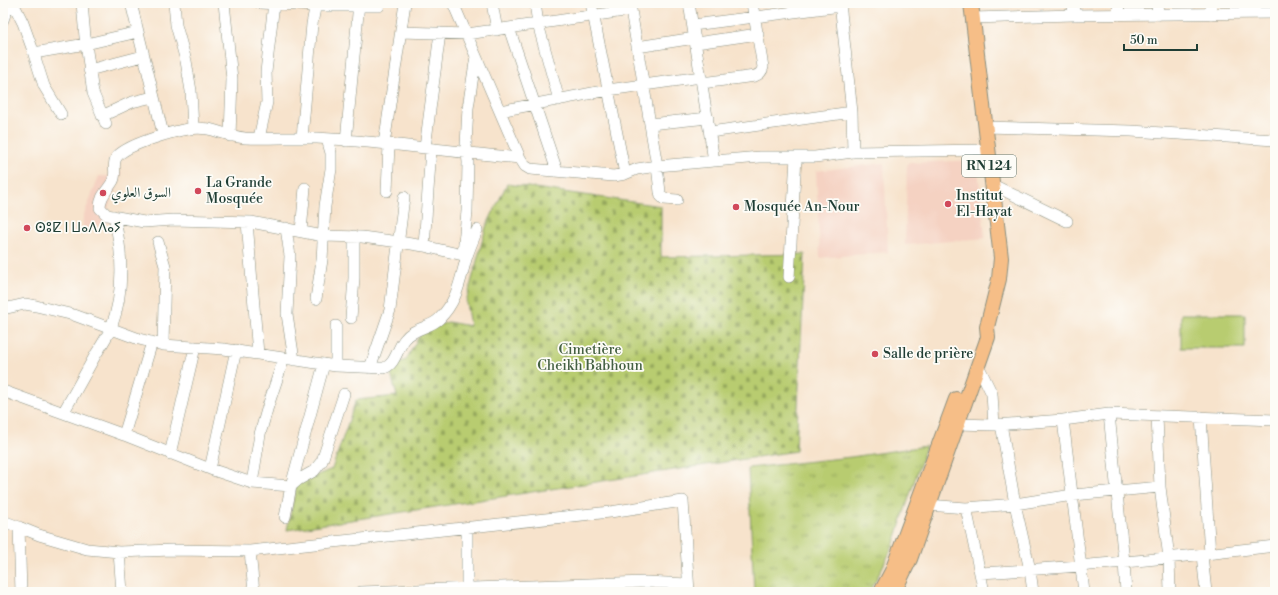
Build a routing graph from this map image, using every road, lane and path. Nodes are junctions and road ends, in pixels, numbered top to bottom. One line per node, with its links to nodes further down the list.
1 (9, 3): 33 (street)
2 (13, 3): 46 (street)
3 (82, 3): 44 (street)
4 (131, 3): 38 (street)
5 (174, 3): 62 (street)
6 (224, 3): 65 (street)
7 (260, 3): 8 (street)
8 (274, 3): 20 (street); 66 (street)
9 (405, 3): 39 (street)
10 (453, 3): 41 (street)
11 (492, 3): 37 (street)
12 (535, 3): 34 (street)
13 (591, 3): 27 (street)
14 (689, 3): 35 (street)
15 (752, 3): 31 (street)
16 (971, 3): 32 (main road, RN 124)
17 (1073, 3): 28 (street)
18 (1118, 3): 29 (street)
19 (1157, 3): 30 (street)
20 (316, 4): 22 (street); 67 (street)
21 (841, 4): 31 (street); 57 (street)
22 (359, 5): 23 (street); 70 (street)
23 (379, 6)
24 (631, 7): 27 (street); 45 (street)
25 (1211, 9): 26 (street); 30 (street)
26 (1275, 13)
27 (593, 15): 34 (street); 52 (street)
28 (1074, 15): 29 (street); 32 (street)
29 (1119, 15): 30 (street)
30 (1158, 15)
31 (754, 16): 35 (street); 42 (street)
32 (973, 18): 61 (main road, RN 124)
33 (3, 20)
34 (538, 24): 36 (street); 54 (street)
35 (693, 25): 43 (street)
36 (509, 28): 37 (street); 55 (street)
37 (497, 30): 41 (street)
38 (138, 32): 44 (street); 47 (street)
39 (401, 32): 40 (street); 71 (street)
40 (440, 33): 41 (street); 72 (street)
41 (467, 34): 48 (street)
42 (758, 34): 43 (street); 50 (street)
43 (695, 40): 45 (street); 50 (street)
44 (86, 44): 46 (street); 49 (street)
45 (637, 47): 51 (street)
46 (34, 53): 58 (street)
47 (144, 56): 49 (street); 53 (street)
48 (476, 56): 56 (street); 75 (street)
49 (89, 70): 53 (street)
50 (702, 80): 51 (street); 59 (street)
51 (643, 85): 52 (street); 60 (street)
52 (608, 90): 54 (street); 81 (street)
53 (153, 96): 64 (street)
54 (559, 100): 55 (street)
55 (534, 104): 56 (street); 80 (street)
56 (500, 112): 77 (street)
57 (852, 112): 63 (street); 74 (street)
58 (61, 114)
59 (708, 118): 60 (street); 63 (street)
60 (650, 124): 79 (street)
61 (985, 127): 69 (street); 73 (main road, RN 124)
62 (193, 128): 64 (street); 65 (street)
63 (710, 132): 78 (street)
64 (163, 134): 87 (street)
65 (230, 136): 66 (street)
66 (259, 138): 67 (street)
67 (302, 138): 68 (street)
68 (328, 139): 70 (street); 93 (street)
69 (1275, 140)
70 (346, 141): 71 (street)
71 (387, 145): 72 (street); 84 (street)
72 (428, 149): 75 (street); 97 (street)
73 (987, 150): 74 (street); 82 (main road, RN 124)
74 (853, 152): 76 (street)
75 (468, 154): 77 (street); 98 (street)
76 (796, 157): 78 (street); 99 (street)
77 (520, 158): 80 (street)
78 (714, 161): 79 (street)
79 (657, 166): 81 (street); 86 (street)
80 (558, 171): 81 (street)
81 (625, 174)
82 (991, 184): 88 (street); 104 (main road, RN 124)
83 (305, 188): 92 (street)
84 (387, 190)
85 (404, 197): 96 (street)
86 (677, 200)
87 (114, 216): 89 (street); 105 (street)
88 (1067, 221)
89 (247, 222): 90 (street); 109 (street)
90 (286, 228): 92 (street); 110 (street)
91 (478, 230): 98 (street)
92 (301, 231): 93 (street)
93 (323, 236): 94 (street); 100 (street)
94 (354, 236): 96 (street); 102 (street)
95 (158, 242): 106 (street)
96 (399, 242): 97 (street); 114 (street)
97 (424, 246): 98 (street)
98 (465, 255): 114 (street)
99 (789, 277)
100 (316, 299)
101 (3, 309): 105 (street)
102 (351, 318)
103 (336, 326): 113 (street)
104 (987, 327): 112 (main road, RN 124); 134 (main road, RN 124)
105 (110, 328): 106 (street); 117 (street)
106 (157, 343): 107 (street); 125 (street)
107 (195, 347): 108 (street); 126 (street)
108 (236, 350): 109 (street); 127 (street)
109 (258, 354): 110 (street)
110 (289, 359): 111 (street); 128 (street)
111 (324, 364): 113 (street); 129 (street)
112 (978, 365): 123 (main road, RN 124); 124 (street)
113 (336, 366): 114 (street)
114 (370, 368)
115 (3, 391): 117 (street)
116 (344, 394): 129 (street)
117 (64, 413): 125 (street)
118 (1109, 414): 119 (street); 121 (street); 131 (street)
119 (1157, 416): 120 (street); 130 (street)
120 (1201, 417): 122 (street); 143 (street)
121 (1063, 420): 124 (street); 132 (street)
122 (1275, 420)
123 (957, 424): 124 (street); 134 (main road, RN 124)
124 (998, 424): 133 (street)
125 (124, 435): 126 (street)
126 (170, 454): 127 (street)
127 (210, 469): 128 (street)
128 (252, 482): 129 (street)
129 (291, 486): 136 (street)
130 (1160, 487): 131 (street); 144 (street)
131 (1116, 491): 132 (street); 145 (street)
132 (1073, 495): 133 (street); 146 (street)
133 (1015, 504): 135 (street); 147 (street)
134 (922, 506): 135 (street); 155 (main road, RN 124); 156 (main road, RN 124)
135 (966, 508): 148 (street)
136 (285, 517)
137 (3, 521): 138 (street)
138 (19, 527): 142 (street); 151 (street)
139 (467, 528): 141 (street); 149 (street); 150 (street)
140 (1275, 546): 143 (street)
141 (250, 551): 142 (street); 153 (street)
142 (119, 552): 152 (street)
143 (1206, 555): 144 (street); 162 (street)
144 (1169, 558): 145 (street); 161 (street)
145 (1124, 562): 146 (street); 160 (street)
146 (1081, 567): 147 (street); 159 (street)
147 (1030, 570): 148 (street); 158 (street)
148 (980, 573): 157 (street)
149 (467, 588): 150 (street); 154 (street)
150 (689, 588)
151 (22, 592)
152 (122, 592)
153 (254, 592)
154 (361, 592)
155 (881, 592)
156 (894, 592)
157 (984, 592)
158 (1033, 592)
159 (1084, 592)
160 (1126, 592)
161 (1170, 592)
162 (1206, 592)

